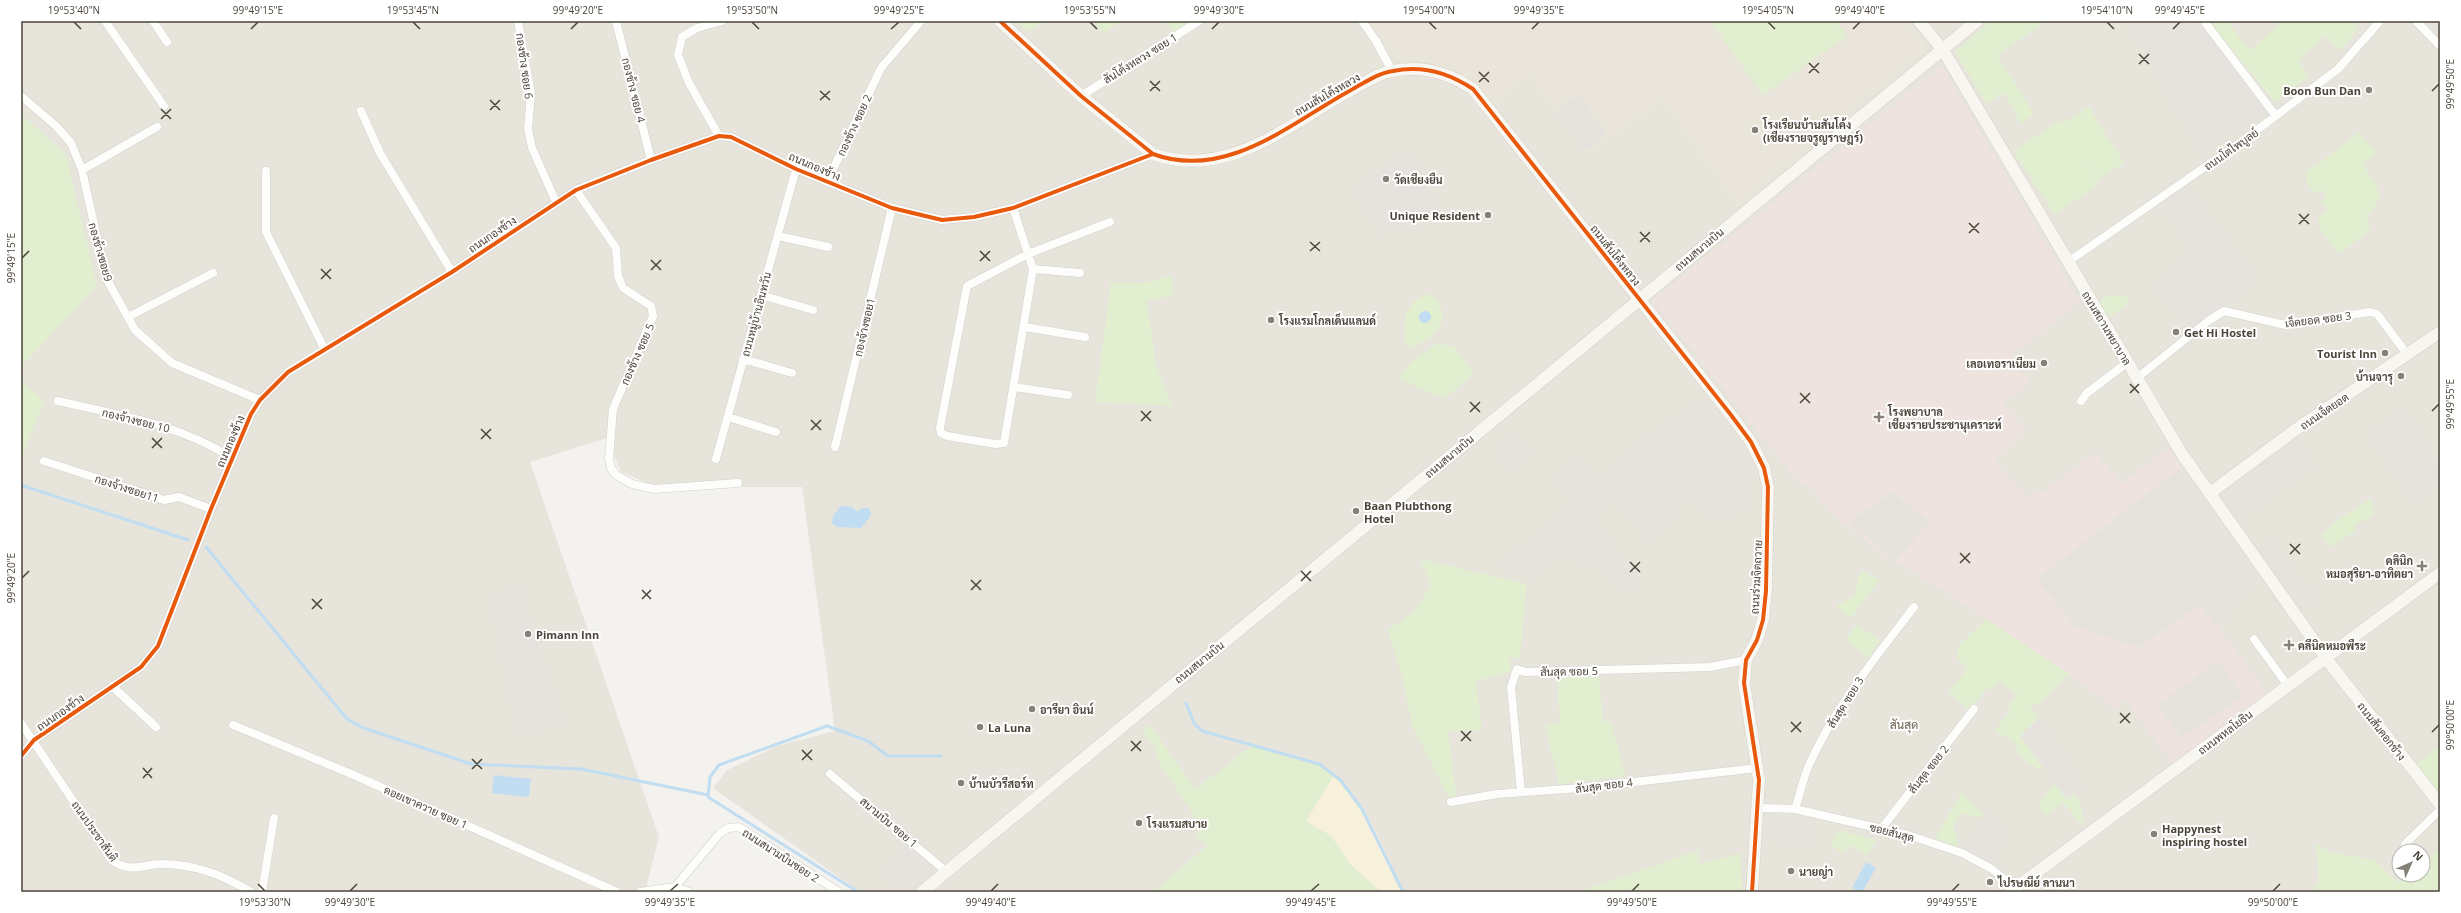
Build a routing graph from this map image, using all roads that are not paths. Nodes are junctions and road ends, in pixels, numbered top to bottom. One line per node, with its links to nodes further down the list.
1 (105, 21): 21 (street)
2 (153, 21): 15 (street)
3 (518, 21): 33 (street, กองช้าง ซอย 6)
4 (616, 21): 27 (street, กองช้าง ซอย 4)
5 (722, 21): 25 (street)
6 (921, 21): 31 (street, กองช้าง ซอย 2)
7 (1000, 21): 20 (street, ถนนสันโค้งหลวง)
8 (1199, 21): 20 (street, สันโค้งหลวง ซอย 1)
9 (1362, 21): 18 (street)
10 (1918, 21): 17 (street, ถนนสถานพยาบาล)
11 (1977, 21): 17 (street, ถนนสนามบิน)
12 (2204, 21): 23 (street)
13 (2380, 21): 23 (street, ถนนโตไพบูลย์)
14 (2416, 21): 16 (street)
15 (166, 42)
16 (2440, 46)
17 (1943, 50): 40 (street, ถนนสถานพยาบาล); 46 (street, ถนนสนามบิน)
18 (1392, 71): 26 (street, ถนนสันโค้งหลวง); 46 (street, ถนนสันโค้งหลวง)
19 (21, 96): 29 (street, กองช้างซอย9)
20 (1081, 96): 26 (street, ถนนสันโค้งหลวง)
21 (164, 106)
22 (361, 111): 42 (street)
23 (2276, 116): 40 (street, ถนนโตไพบูลย์)
24 (157, 127): 29 (street)
25 (719, 136): 27 (street, ถนนกองช้าง); 28 (street, ถนนกองช้าง)
26 (1153, 154): 35 (street, ถนนกองช้าง)
27 (651, 160): 32 (street, ถนนกองช้าง)
28 (796, 169): 31 (street, ถนนกองช้าง); 37 (street, ถนนหมู่บ้านอินทวัน)
29 (82, 170): 48 (street, กองช้างซอย9)
30 (266, 170): 52 (street)
31 (827, 182): 34 (street, ถนนกองช้าง)
32 (576, 190): 33 (street, ถนนกองช้าง); 69 (street, กองช้าง ซอย 5)
33 (556, 202): 42 (street, ถนนกองช้าง)
34 (892, 208): 35 (street, ถนนกองช้าง); 65 (street, กองจ้างซอย1)
35 (1013, 208): 39 (street)
36 (1110, 222): 39 (street)
37 (778, 236): 38 (street); 45 (street, ถนนหมู่บ้านอินทวัน)
38 (828, 247)
39 (1028, 254): 41 (street); 58 (street)
40 (2068, 262): 55 (street, ถนนสถานพยาบาล)
41 (1033, 269): 44 (street); 49 (street)
42 (452, 272): 52 (street, ถนนกองช้าง)
43 (213, 273): 48 (street)
44 (1080, 273)
45 (761, 295): 47 (street); 54 (street, ถนนหมู่บ้านอินทวัน)
46 (1640, 298): 76 (street, ถนนร่วมจิตถวาย); 96 (street, ถนนสนามบิน)
47 (813, 310)
48 (128, 317): 60 (street, กองช้างซอย9)
49 (1025, 327): 51 (street); 58 (street)
50 (2440, 332): 53 (street, ถนนเจ็ดยอด)
51 (1085, 337)
52 (325, 350): 60 (street, ถนนกองช้าง)
53 (2407, 354): 57 (street, เจ็ดยอด ซอย 3); 70 (street, ถนนเจ็ดยอด)
54 (744, 359): 56 (street); 63 (street, ถนนหมู่บ้านอินทวัน)
55 (2128, 362): 57 (street, ถนนสถานพยาบาล); 61 (street)
56 (792, 373)
57 (2137, 378): 70 (street, ถนนสถานพยาบาล)
58 (1014, 387): 59 (street)
59 (1068, 395)
60 (260, 400): 66 (street, ถนนกองช้าง)
61 (2081, 400)
62 (58, 401): 66 (street, กองจ้างซอย 10)
63 (728, 417): 64 (street); 67 (street, ถนนหมู่บ้านอินทวัน)
64 (776, 432)
65 (835, 447)
66 (232, 458): 71 (street, ถนนกองช้าง)
67 (716, 459)
68 (44, 461): 71 (street, กองจ้างซอย11)
69 (738, 483)
70 (2210, 493): 75 (street, ถนนสถานพยาบาล)
71 (211, 509): 77 (street, ถนนกองช้าง)
72 (2440, 573): 75 (street, ถนนพหลโยธิน)
73 (1914, 607): 91 (street, สันสุด ซอย 3)
74 (2254, 639): 78 (street)
75 (2326, 657): 78 (street, ถนนพหลโยธิน); 89 (street, ถนนสันคอกช้าง)
76 (1746, 660): 85 (street, ถนนร่วมจิตถวาย); 87 (street, สันสุด ซอย 5)
77 (112, 686): 82 (street); 83 (street, ถนนกองช้าง)
78 (2288, 686): 98 (street, ถนนพหลโยธิน)
79 (1974, 709): 94 (street, สันสุด ซอย 2)
80 (21, 723): 83 (street, ถนนประชาสันติ)
81 (233, 725): 101 (street, ดอยเขาควาย ซอย 1)
82 (156, 727)
83 (34, 740): 84 (street, ถนนกองช้าง); 99 (street, ถนนประชาสันติ)
84 (21, 756)
85 (1758, 768): 87 (street, สันสุด ซอย 4); 90 (street, ถนนร่วมจิตถวาย)
86 (830, 774): 96 (street, สนามบิน ซอย 1)
87 (1521, 792): 88 (street, สันสุด ซอย 4)
88 (1451, 802)
89 (2440, 804)
90 (1758, 808): 91 (street, ซอยสันสุด); 106 (street, ถนนร่วมจิตถวาย)
91 (1795, 809): 94 (street, ซอยสันสุด)
92 (2440, 810): 95 (street)
93 (274, 818): 100 (street)
94 (1882, 828): 98 (street, ซอยสันสุด)
95 (2406, 843)
96 (947, 872): 105 (street, ถนนสนามบิน)
97 (675, 888): 102 (street); 103 (street); 104 (street, ถนนสนามบินซอย 2)
98 (2012, 891)
99 (251, 892)
100 (262, 892)
101 (617, 892)
102 (640, 892)
103 (690, 892)
104 (839, 892)
105 (922, 892)
106 (1752, 892)

